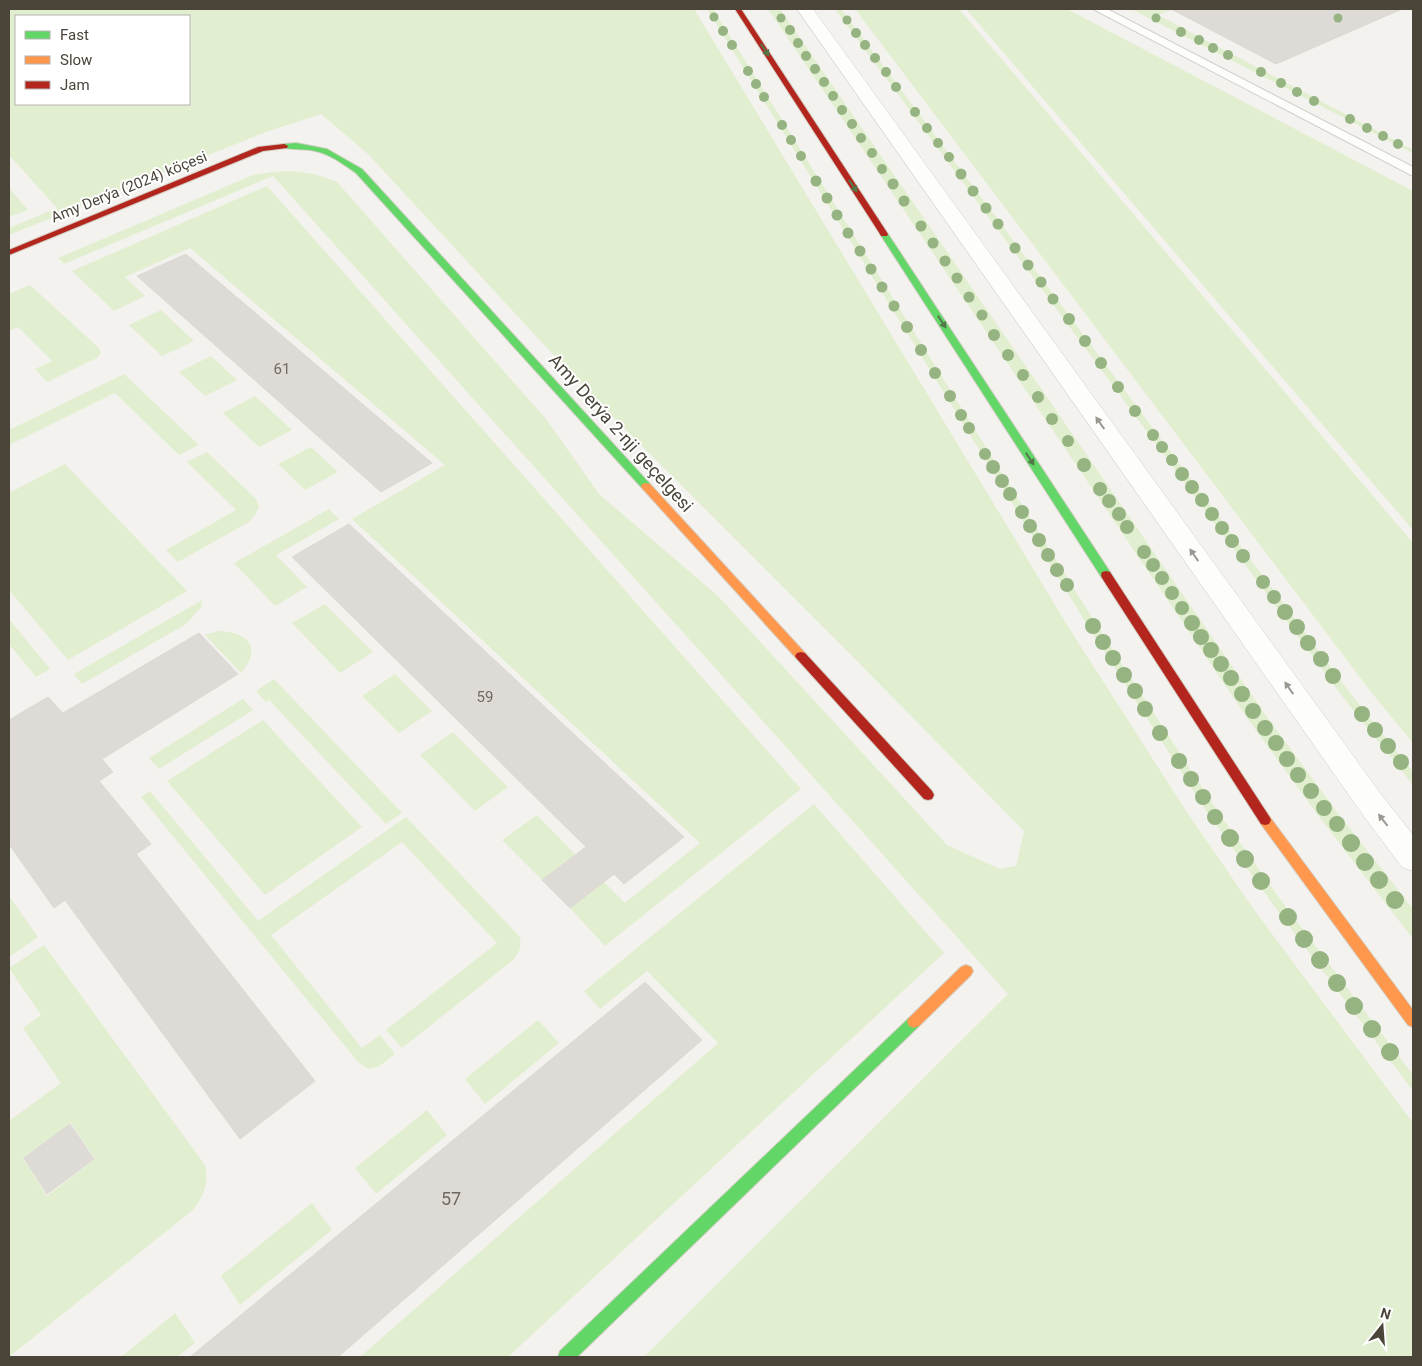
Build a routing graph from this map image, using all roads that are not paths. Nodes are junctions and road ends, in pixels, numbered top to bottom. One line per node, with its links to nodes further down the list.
1 (738, 9): 10 (street, one-way to 10)
2 (805, 9): 8 (street, one-way to 2)
3 (1099, 9): 5 (lane)
4 (261, 149): 6 (street, Amy Derýa (2024) köçesi); 7 (street, Amy Derýa 2-nji geçelgesi)
5 (1413, 172)
6 (9, 253)
7 (928, 795)
8 (1413, 858)
9 (966, 971): 11 (street)
10 (1413, 1021)
11 (566, 1357)

